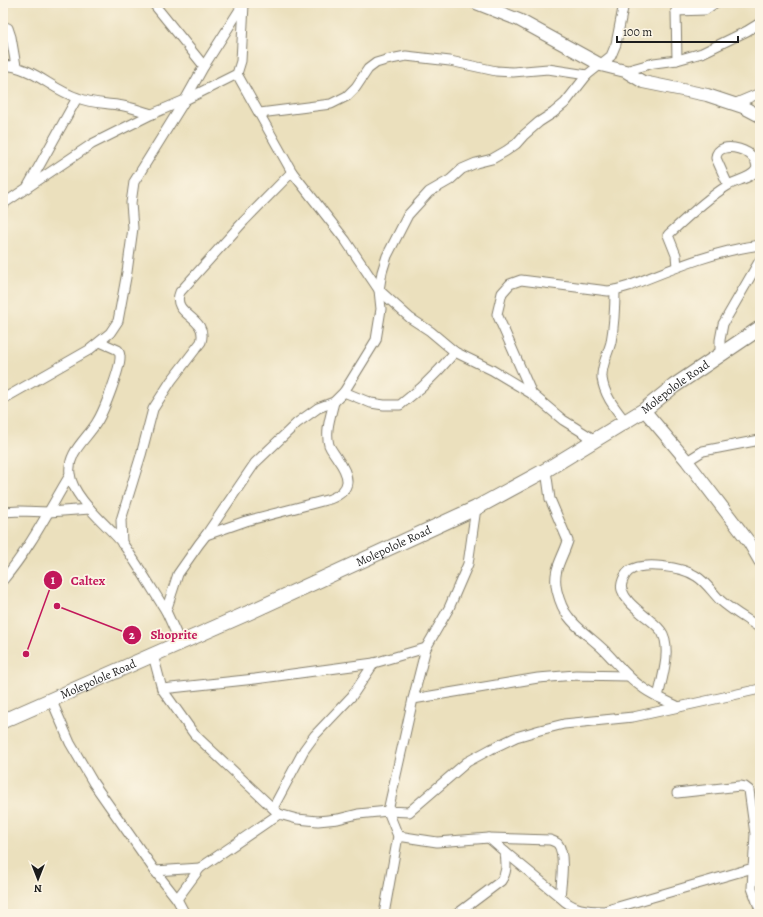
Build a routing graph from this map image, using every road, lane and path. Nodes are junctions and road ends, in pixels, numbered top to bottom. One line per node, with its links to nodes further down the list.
1 (153, 3): 13 (street)
2 (244, 3): 13 (street); 15 (street)
3 (476, 3): 11 (street)
4 (624, 3): 11 (street)
5 (715, 3): 6 (street)
6 (678, 7): 9 (street)
7 (760, 23): 9 (street)
8 (3, 26): 12 (street)
9 (677, 60): 14 (street)
10 (3, 64): 12 (street)
11 (602, 65): 14 (street); 16 (street)
12 (16, 66): 18 (street)
13 (204, 66): 19 (street)
14 (625, 71): 20 (street)
15 (237, 74): 19 (street); 21 (street)
16 (588, 75): 21 (street); 31 (street)
17 (760, 93): 20 (street)
18 (77, 98): 22 (street); 26 (street)
19 (186, 100): 22 (street); 34 (street)
20 (734, 104): 23 (street)
21 (260, 113): 24 (street)
22 (152, 114): 26 (street)
23 (760, 116)
24 (292, 172): 31 (street); 53 (street)
25 (728, 185): 25 (street); 30 (street)
26 (26, 188): 27 (street)
27 (3, 204)
28 (760, 245): 30 (street)
29 (760, 260): 36 (street)
30 (677, 267): 32 (street)
31 (379, 290): 35 (street); 37 (street)
32 (615, 290): 38 (street); 42 (street)
33 (760, 328): 36 (main road, Molepolole Road)
34 (100, 342): 39 (street); 47 (street)
35 (455, 352): 37 (street); 38 (street)
36 (720, 356): 41 (main road, Molepolole Road)
37 (344, 392): 40 (street)
38 (532, 394): 43 (street)
39 (3, 399)
40 (334, 402): 52 (street); 52 (street)
41 (644, 410): 42 (main road, Molepolole Road); 45 (street)
42 (625, 421): 43 (main road, Molepolole Road)
43 (595, 440): 46 (main road, Molepolole Road)
44 (760, 440): 45 (street)
45 (687, 461): 54 (street)
46 (546, 470): 48 (main road, Molepolole Road); 62 (street)
47 (70, 475): 49 (street); 51 (street)
48 (476, 508): 58 (main road, Molepolole Road); 59 (street)
49 (90, 509): 51 (street); 53 (street)
50 (3, 512): 51 (street)
51 (49, 512): 55 (street)
52 (206, 536): 56 (street)
53 (122, 544): 56 (street)
54 (760, 561)
55 (3, 580)
56 (166, 611): 58 (street)
57 (760, 628): 65 (street)
58 (180, 642): 60 (main road, Molepolole Road)
59 (426, 648): 61 (street); 67 (street)
60 (153, 654): 63 (street); 66 (main road, Molepolole Road)
61 (374, 663): 63 (street); 71 (street)
62 (627, 676): 65 (street); 67 (street)
63 (162, 689): 71 (street)
64 (760, 689): 68 (street)
65 (658, 697): 68 (street)
66 (51, 700): 69 (main road, Molepolole Road); 78 (street)
67 (413, 700): 72 (street)
68 (679, 707): 72 (street)
69 (3, 721)
70 (677, 793): 77 (street)
71 (276, 811): 72 (street); 76 (street)
72 (388, 811): 73 (street)
73 (398, 836): 74 (street); 83 (street)
74 (489, 838): 75 (street); 79 (street)
75 (505, 852): 79 (street); 84 (street)
76 (200, 868): 78 (street); 80 (street)
77 (753, 868): 79 (street); 81 (street)
78 (155, 871): 80 (street)
79 (560, 897)
80 (178, 899): 82 (street)
81 (760, 910)
82 (185, 914)
83 (384, 914)
84 (457, 914)

